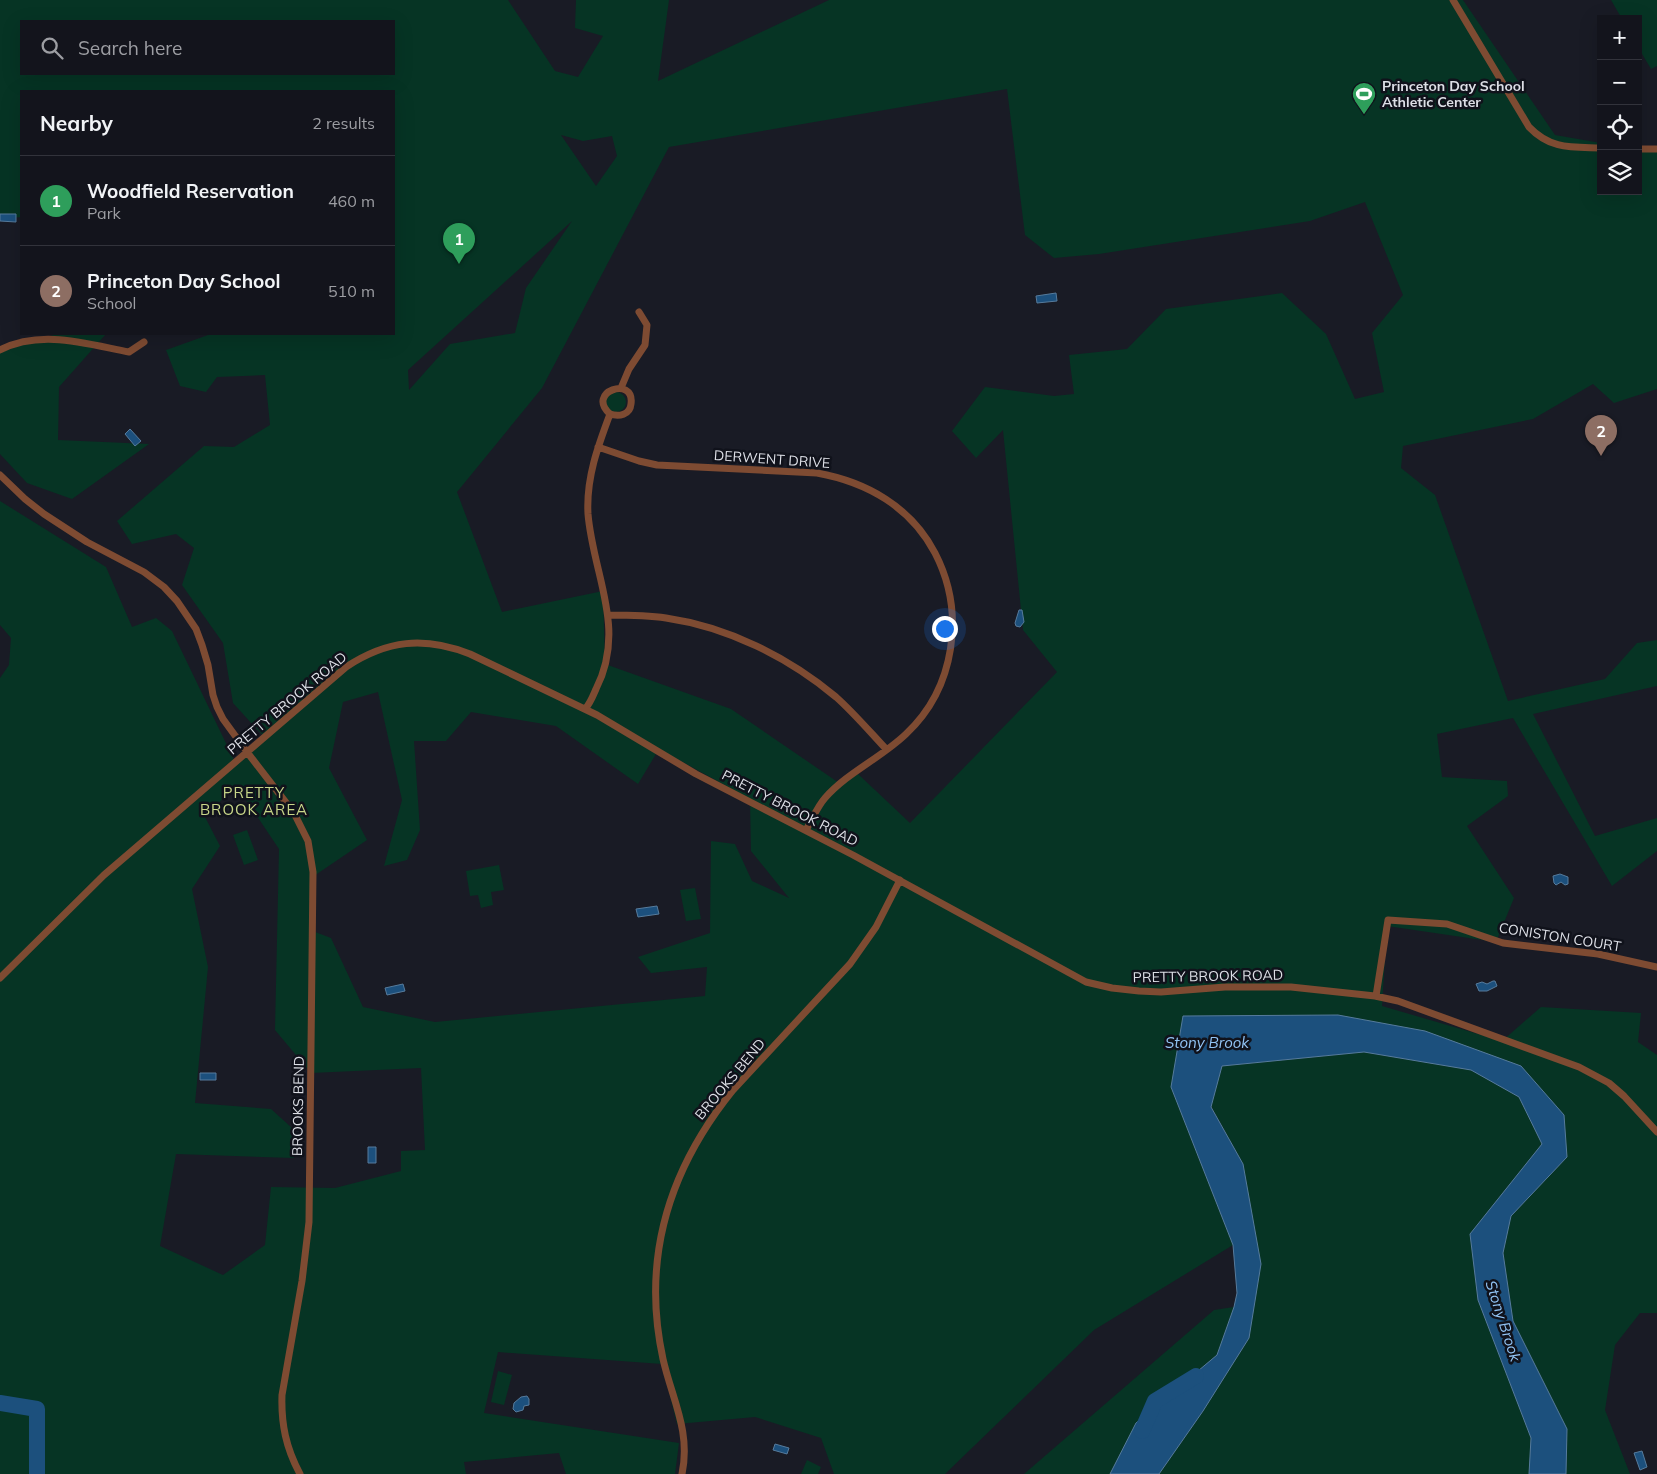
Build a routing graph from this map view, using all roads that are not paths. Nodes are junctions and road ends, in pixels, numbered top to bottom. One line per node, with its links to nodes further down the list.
1 (1454, 0): 2 (street)
2 (1597, 148)
3 (1642, 149): 4 (street)
4 (1657, 149)
5 (639, 312): 8 (street)
6 (144, 342): 7 (street)
7 (0, 350)
8 (621, 388): 9 (street); 9 (street)
9 (610, 414): 10 (street)
10 (598, 447): 12 (street); 14 (street, DERWENT DRIVE)
11 (0, 476): 15 (street, BROOKS BEND)
12 (609, 615): 13 (street); 14 (street)
13 (585, 709): 15 (street, PRETTY BROOK ROAD); 16 (street, PRETTY BROOK ROAD)
14 (886, 749): 16 (street, DERWENT DRIVE)
15 (247, 752): 19 (street, PRETTY BROOK ROAD); 22 (street, BROOKS BEND)
16 (806, 830): 17 (street, PRETTY BROOK ROAD)
17 (900, 880): 20 (street, PRETTY BROOK ROAD); 23 (street, BROOKS BEND)
18 (1657, 967): 20 (street, CONISTON COURT)
19 (0, 978)
20 (1376, 996): 21 (street, PRETTY BROOK ROAD)
21 (1657, 1132)
22 (300, 1474)
23 (682, 1474)

